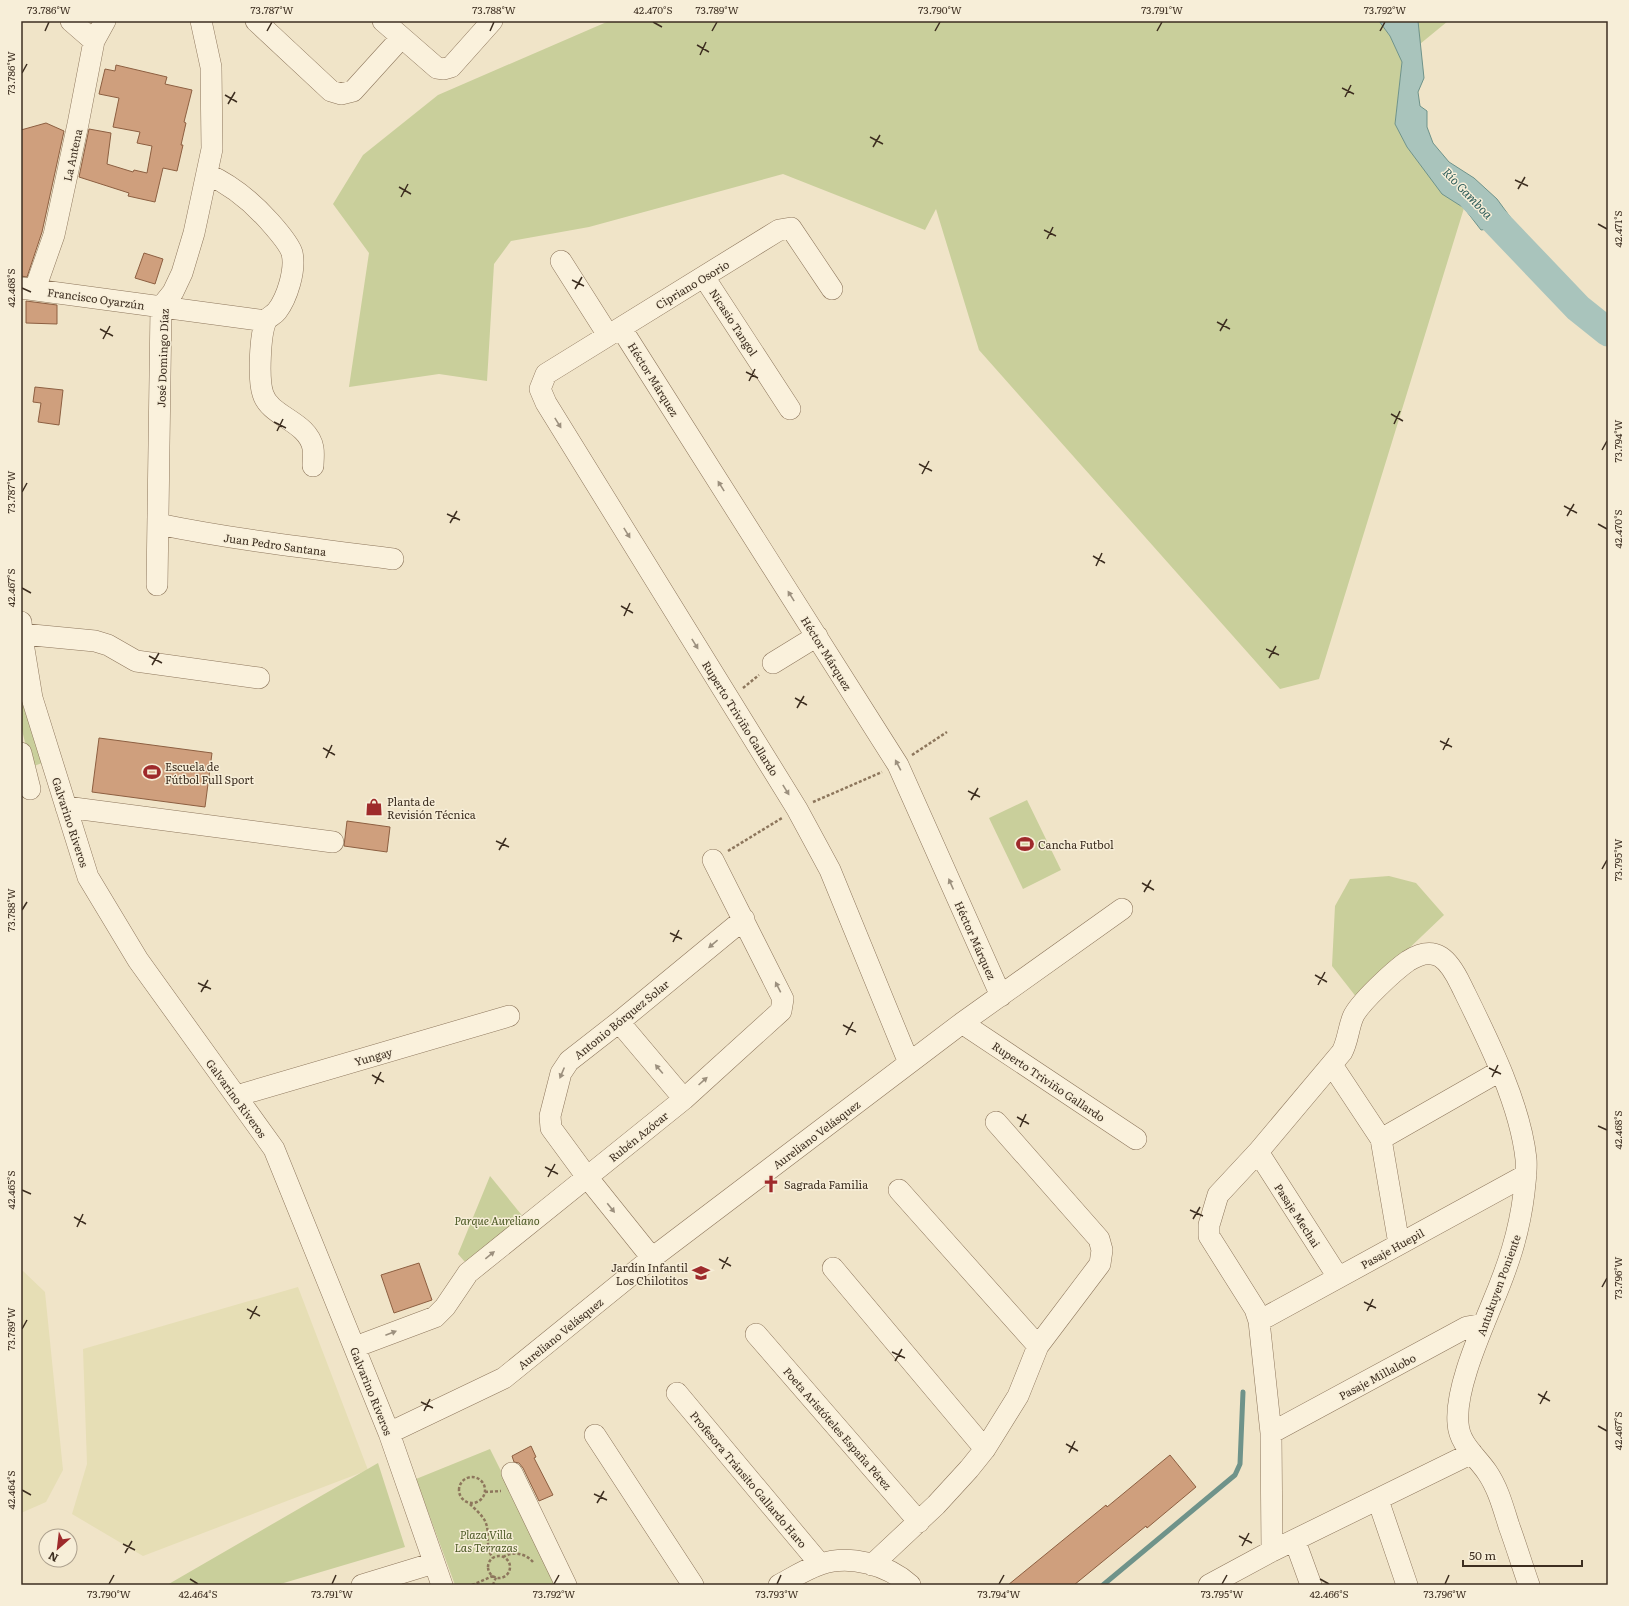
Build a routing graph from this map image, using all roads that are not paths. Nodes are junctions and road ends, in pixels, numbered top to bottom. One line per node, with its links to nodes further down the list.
1 (71, 21): 8 (street)
2 (105, 21): 8 (street, La Antena)
3 (201, 21): 9 (street, José Domingo Díaz)
4 (256, 21): 7 (street)
5 (383, 21): 7 (street)
6 (492, 21): 7 (street)
7 (401, 38)
8 (94, 41): 12 (street, La Antena)
9 (207, 174): 14 (street, José Domingo Díaz); 15 (street)
10 (561, 262): 16 (street, Héctor Márquez)
11 (704, 277): 13 (street, Cipriano Osorio); 16 (street, Cipriano Osorio); 18 (street, Nicasio Tangol)
12 (28, 288): 14 (street, Francisco Oyarzún)
13 (832, 289)
14 (162, 306): 15 (street, Francisco Oyarzún); 20 (street, José Domingo Díaz)
15 (266, 321): 19 (street)
16 (614, 332): 17 (street, Cipriano Osorio); 24 (street, Héctor Márquez, one-way to 16)
17 (540, 389): 38 (street, Ruperto Triviño Gallardo, one-way to 38)
18 (790, 409)
19 (313, 466)
20 (158, 524): 21 (street, Juan Pedro Santana); 22 (street, José Domingo Díaz)
21 (393, 559)
22 (157, 585)
23 (21, 627): 26 (street); 28 (street, Galvarino Riveros)
24 (817, 636): 25 (street); 34 (street, Héctor Márquez, one-way to 24)
25 (773, 663)
26 (259, 678)
27 (21, 753): 28 (street)
28 (54, 767): 29 (street, Galvarino Riveros)
29 (66, 807): 30 (street); 41 (street, Galvarino Riveros)
30 (333, 842)
31 (713, 860): 33 (street, Rubén Azócar)
32 (1122, 909): 34 (street, Aureliano Velásquez)
33 (744, 919): 36 (street, Antonio Bórquez Solar, one-way to 36); 42 (street, Rubén Azócar, one-way to 33)
34 (1001, 996): 37 (street, Aureliano Velásquez)
35 (509, 1016): 41 (street, Yungay)
36 (619, 1022): 42 (street, one-way to 36); 48 (street, Antonio Bórquez Solar, one-way to 48)
37 (962, 1023): 38 (street, Aureliano Velásquez); 44 (street, Ruperto Triviño Gallardo)
38 (909, 1063): 51 (street, Aureliano Velásquez)
39 (1332, 1065): 40 (street, Antukuyen Poniente); 45 (street); 46 (street)
40 (1500, 1071): 45 (street); 47 (street, Antukuyen Poniente)
41 (236, 1096): 58 (street, Galvarino Riveros)
42 (684, 1099): 48 (street, Rubén Azócar)
43 (996, 1122): 57 (street)
44 (1136, 1139)
45 (1381, 1139): 50 (street)
46 (1258, 1152): 53 (street, Pasaje Mechai); 54 (street)
47 (1526, 1175): 50 (street, Pasaje Huepil); 55 (street, Antukuyen Poniente)
48 (587, 1177): 51 (street, Antonio Bórquez Solar, one-way to 51); 58 (street, Rubén Azócar, one-way to 48)
49 (899, 1190): 57 (street)
50 (1399, 1244): 53 (street, Pasaje Huepil)
51 (652, 1258): 60 (street, Aureliano Velásquez)
52 (833, 1268): 63 (street)
53 (1338, 1278): 54 (street, Pasaje Huepil)
54 (1258, 1321): 61 (street)
55 (1484, 1324): 61 (street, Pasaje Millalobo); 64 (street, Antukuyen Poniente)
56 (756, 1334): 67 (street, Poeta Aristóteles España Pérez)
57 (1038, 1346): 63 (street)
58 (355, 1347): 60 (street, Galvarino Riveros)
59 (677, 1393): 71 (street, Profesora Tránsito Gallardo Haro)
60 (389, 1432): 70 (street, Galvarino Riveros)
61 (1271, 1433): 69 (street)
62 (595, 1434): 77 (street)
63 (985, 1449): 67 (street)
64 (1472, 1453): 66 (street); 82 (street, Antukuyen Poniente)
65 (512, 1473): 76 (street)
66 (1378, 1500): 68 (street); 81 (street)
67 (919, 1522): 72 (street)
68 (1295, 1541): 69 (street); 80 (street)
69 (1272, 1551): 79 (street)
70 (434, 1563): 74 (street); 75 (street, Galvarino Riveros)
71 (820, 1564): 72 (street); 73 (street)
72 (872, 1564): 78 (street)
73 (786, 1583)
74 (362, 1585)
75 (442, 1585)
76 (566, 1585)
77 (693, 1585)
78 (910, 1585)
79 (1209, 1585)
80 (1311, 1585)
81 (1407, 1585)
82 (1529, 1585)

